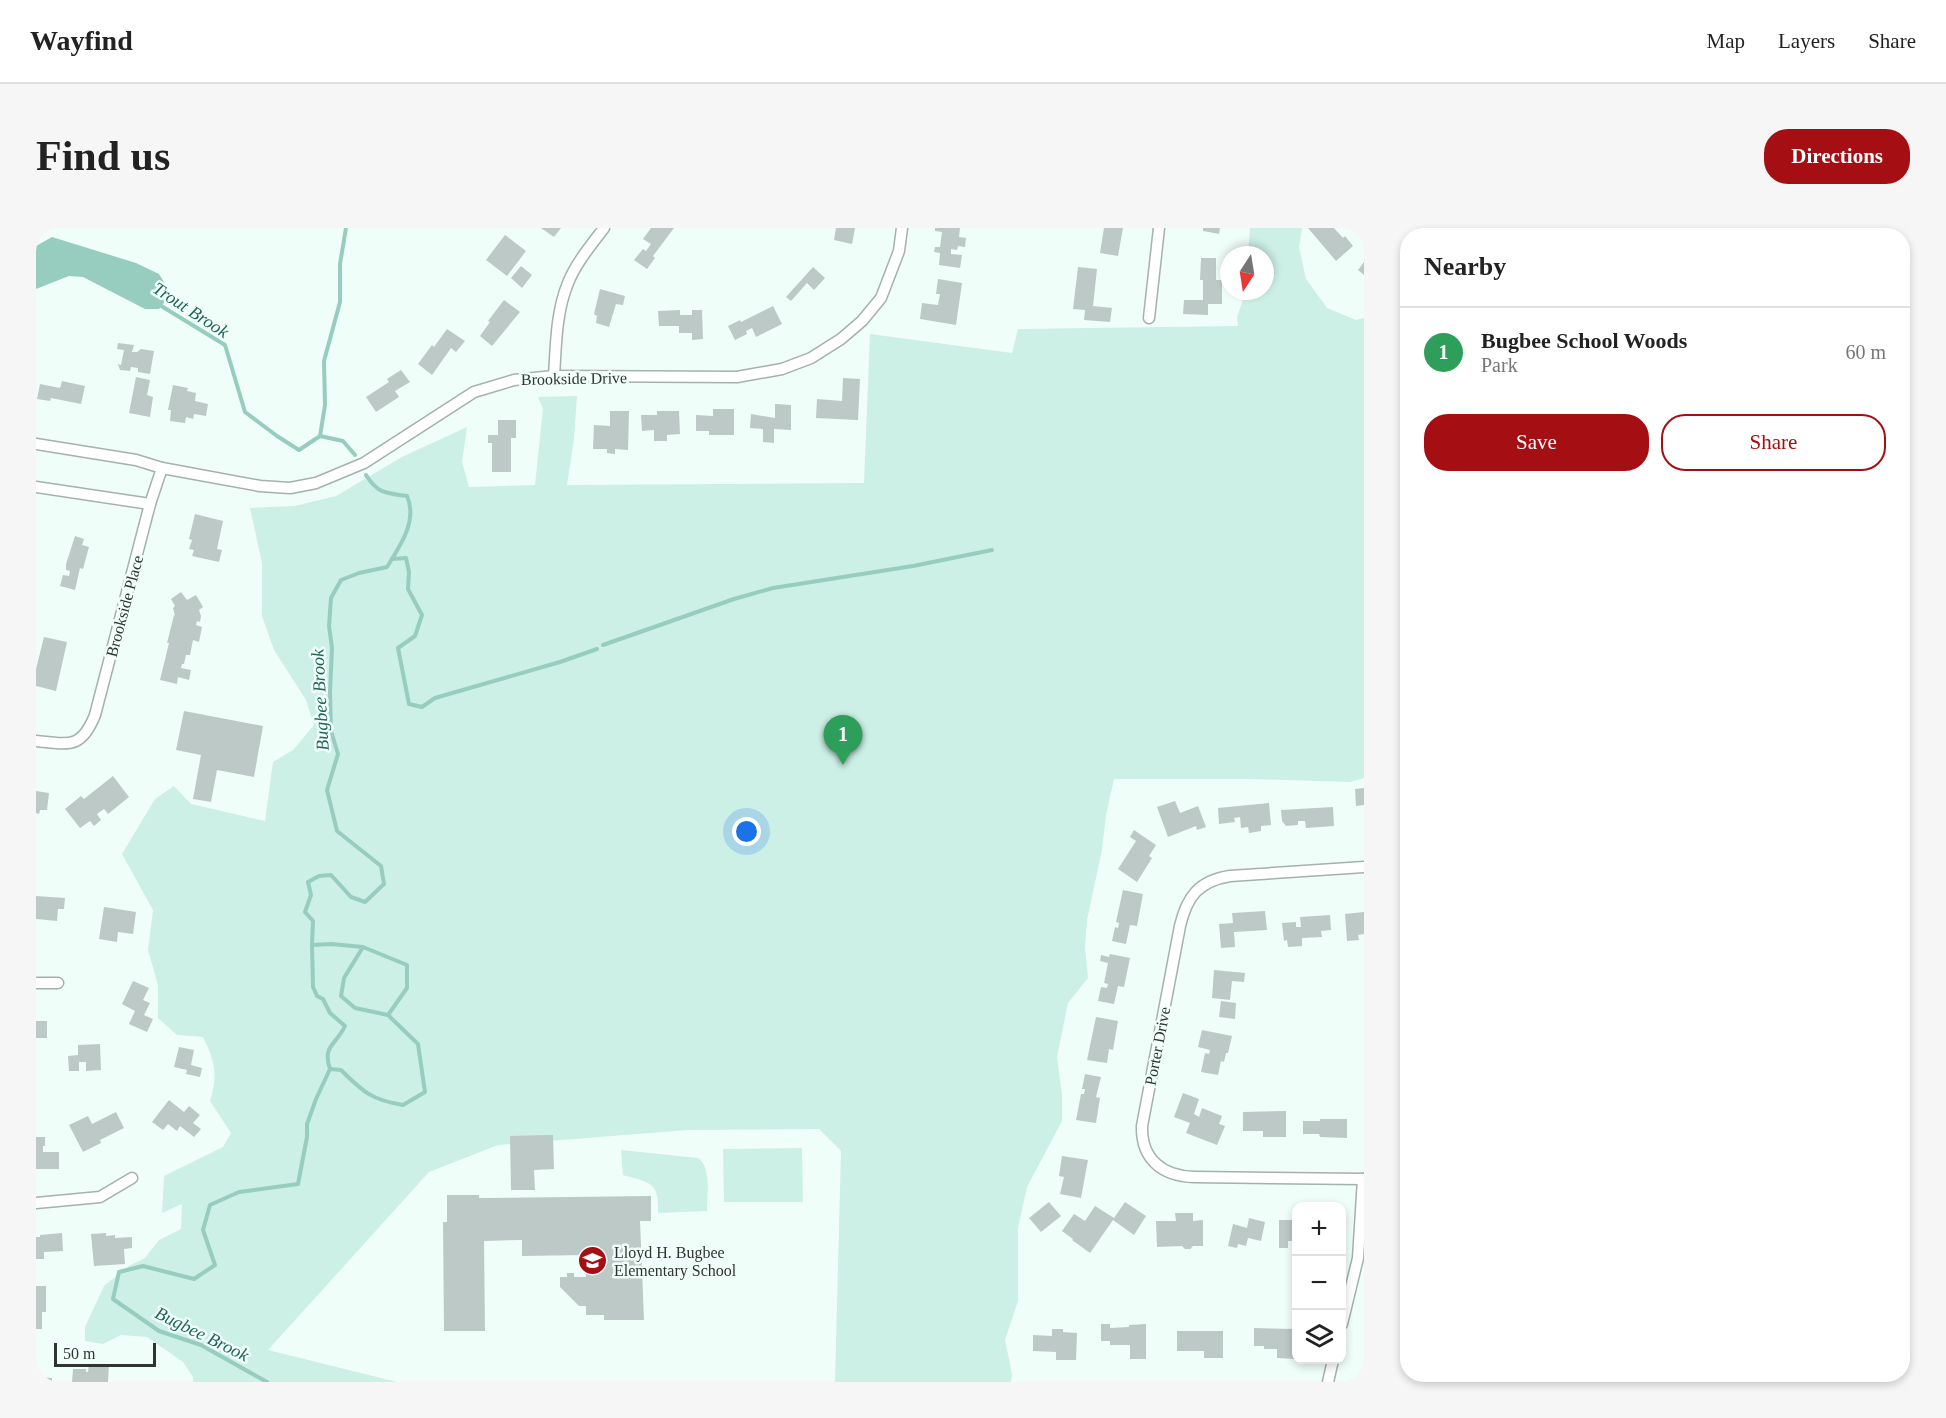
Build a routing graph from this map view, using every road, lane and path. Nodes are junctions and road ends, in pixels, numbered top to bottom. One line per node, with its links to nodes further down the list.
1 (604, 228): 5 (street)
2 (902, 228): 5 (street, Brookside Drive)
3 (1159, 228): 4 (street)
4 (1149, 318)
5 (554, 376): 7 (street, Brookside Drive)
6 (36, 444): 7 (street, Brookside Drive)
7 (162, 468): 9 (street, Brookside Place)
8 (36, 487): 9 (street)
9 (150, 504): 10 (street, Brookside Place)
10 (36, 741)
11 (1364, 867): 15 (street, Porter Drive)
12 (36, 983): 13 (street)
13 (58, 983)
14 (132, 1178): 16 (street)
15 (1363, 1179): 17 (street)
16 (36, 1203)
17 (1345, 1310)
18 (1332, 1364): 19 (street)
19 (1328, 1382)

